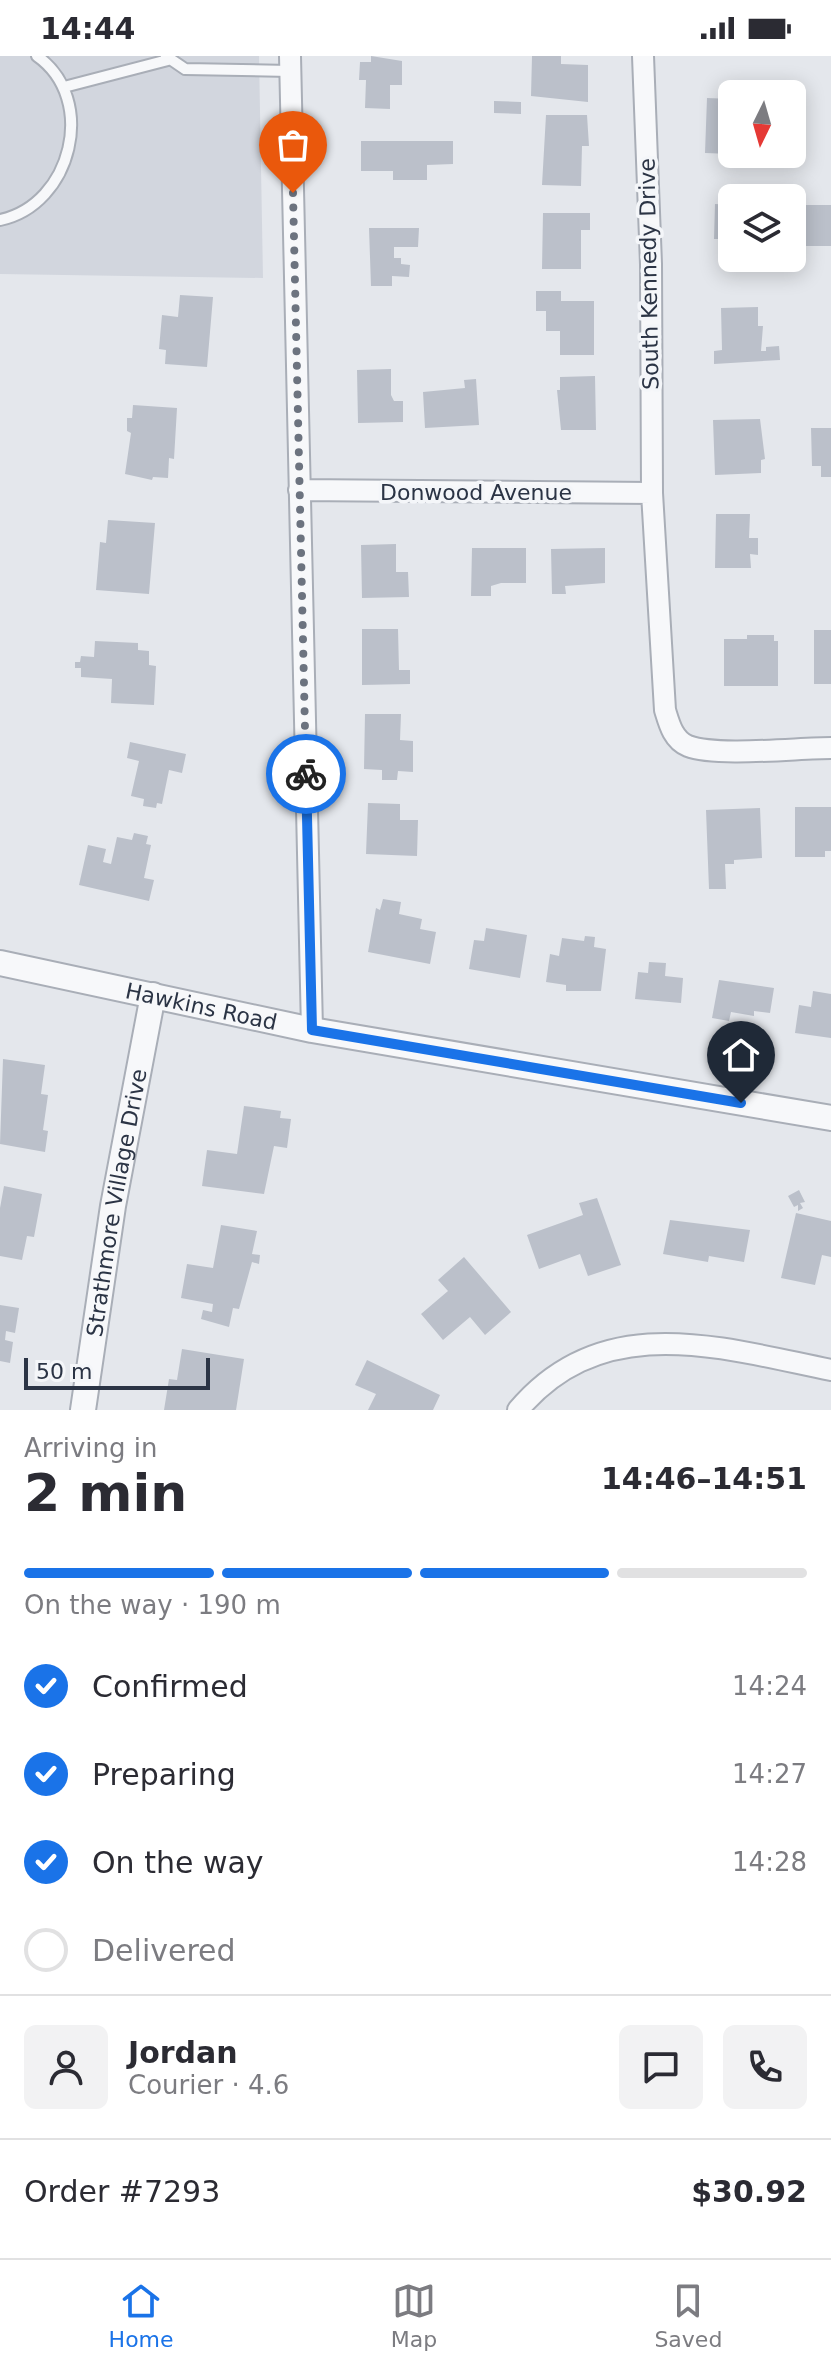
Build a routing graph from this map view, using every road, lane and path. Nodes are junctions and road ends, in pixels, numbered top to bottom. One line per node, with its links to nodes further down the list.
1 (37, 56): 5 (lane)
2 (643, 56): 8 (street, South Kennedy Drive)
3 (167, 58): 4 (lane); 5 (lane)
4 (290, 64): 7 (street)
5 (64, 87): 6 (lane)
6 (0, 220)
7 (299, 490): 8 (street, Donwood Avenue); 12 (street)
8 (652, 493): 9 (street, South Kennedy Drive)
9 (831, 748)
10 (0, 963): 11 (street, Hawkins Road)
11 (153, 995): 12 (street, Hawkins Road); 15 (street, Strathmore Village Drive)
12 (312, 1030): 13 (street, Hawkins Road)
13 (831, 1118)
14 (831, 1370): 16 (street)
15 (83, 1410)
16 (518, 1410)

